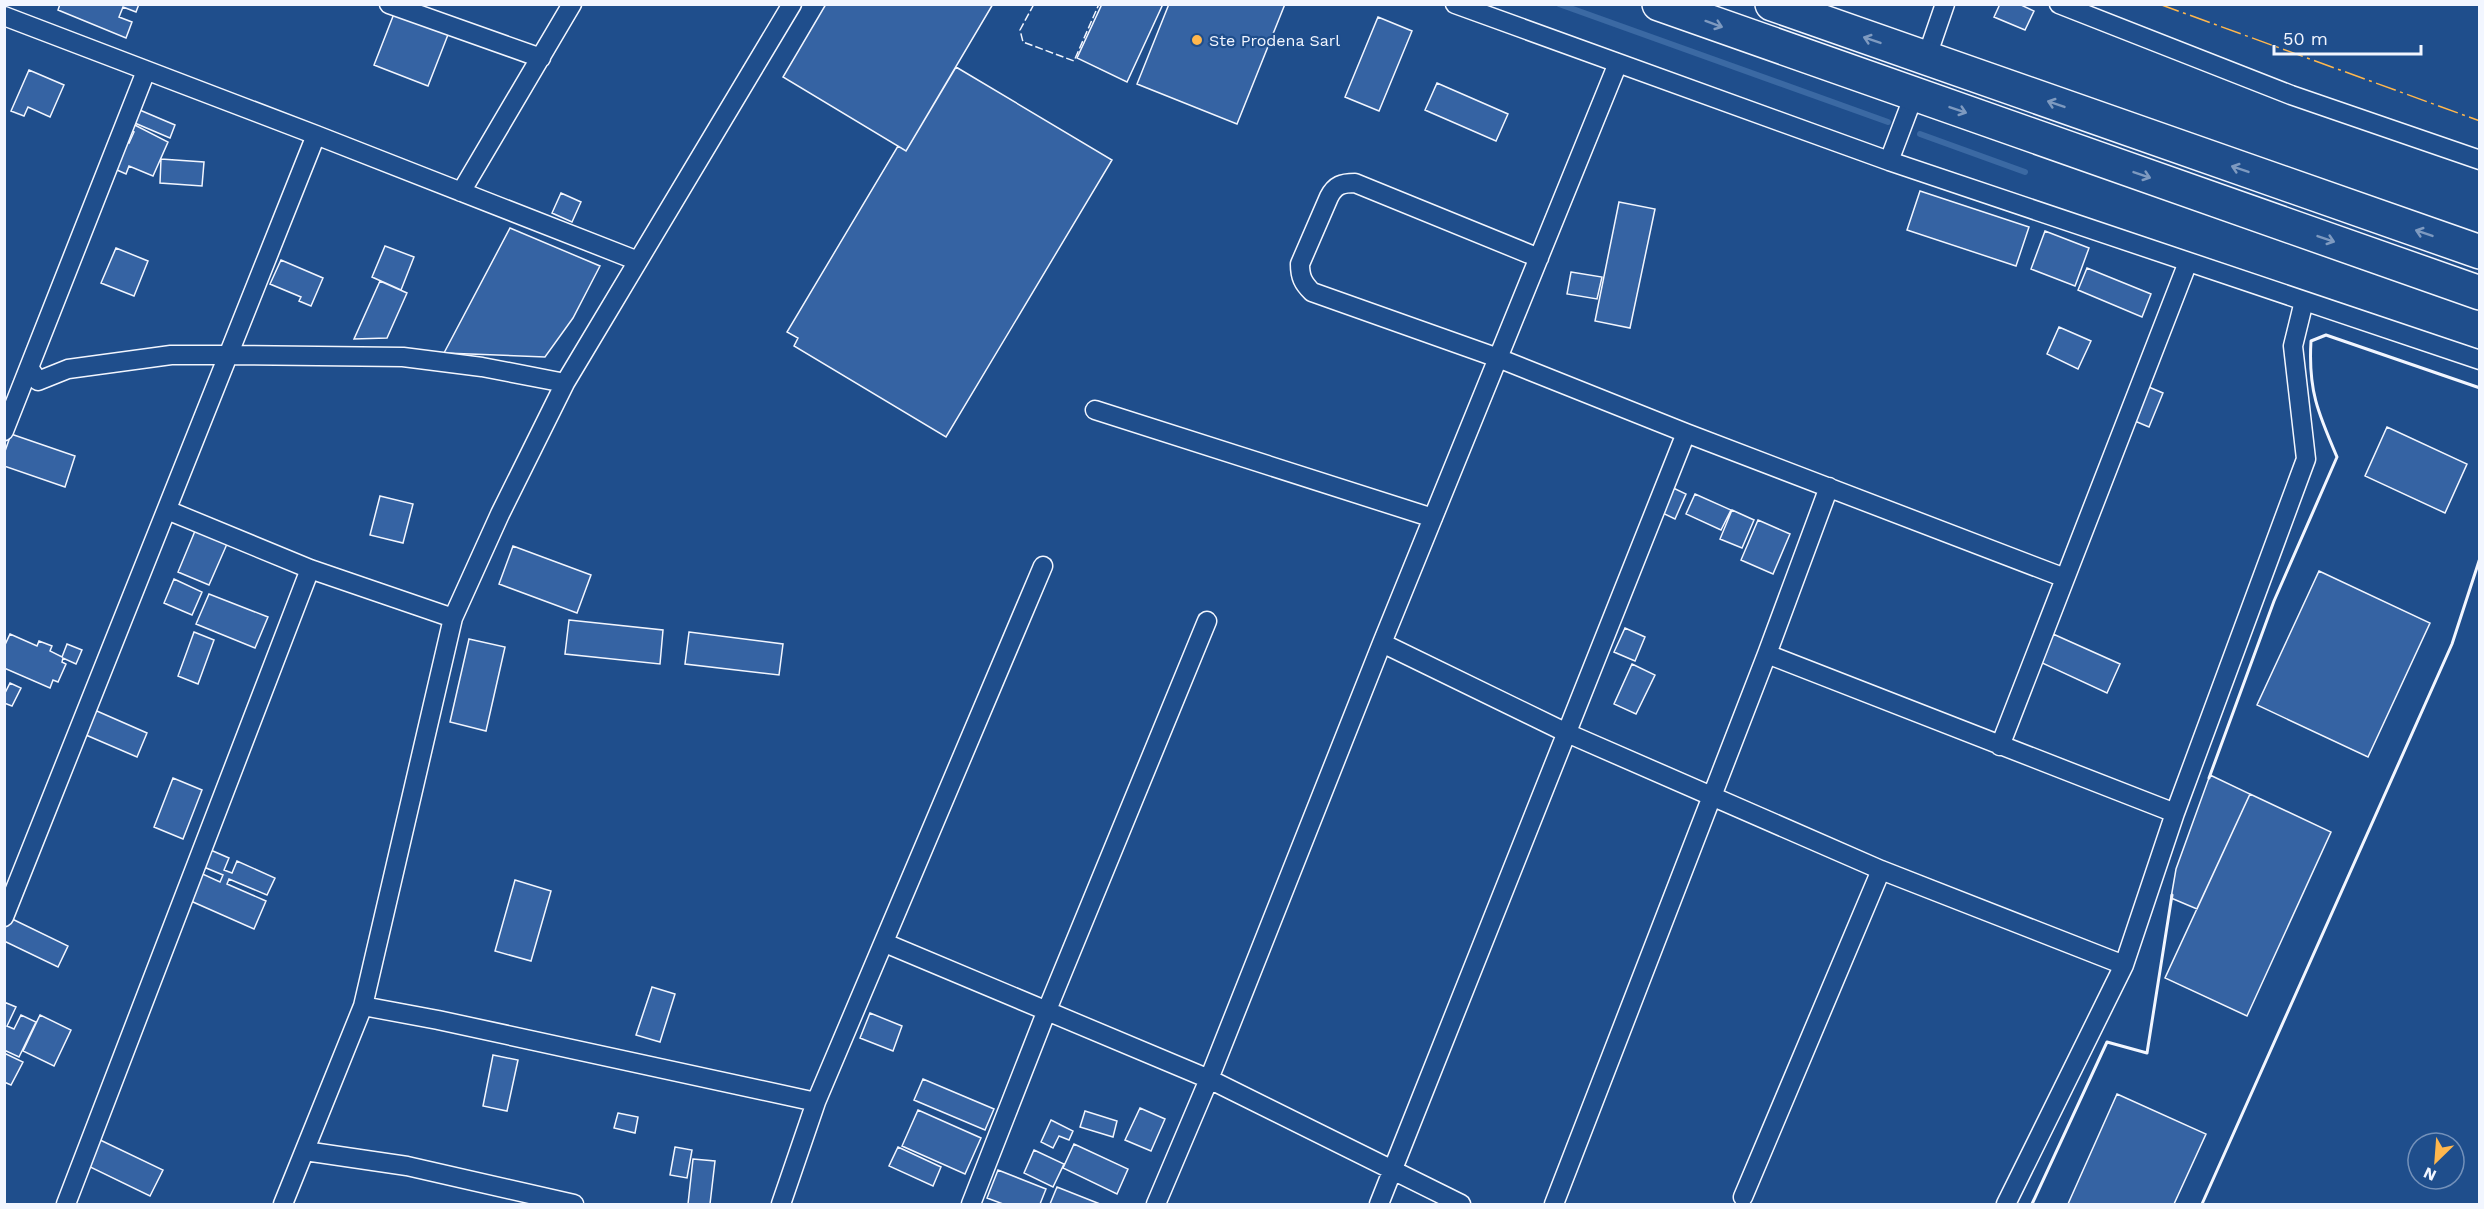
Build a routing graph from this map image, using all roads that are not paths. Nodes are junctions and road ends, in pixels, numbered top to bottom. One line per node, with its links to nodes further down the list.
1 (389, 4): 10 (street)
2 (572, 4): 10 (street)
3 (792, 4): 21 (street)
4 (1455, 4): 12 (street)
5 (1659, 4): 14 (highway, one-way to 14)
6 (1772, 4): 11 (highway, one-way to 6)
7 (1945, 4): 11 (street)
8 (2059, 4): 16 (street)
9 (4, 16): 13 (street)
10 (540, 58): 18 (street)
11 (1926, 59): 19 (highway, one-way to 11)
12 (1618, 63): 17 (street); 20 (street)
13 (146, 71): 15 (street); 28 (street)
14 (1914, 95): 17 (street); 23 (highway, one-way to 23)
15 (316, 135): 18 (street); 25 (street)
16 (2480, 160)
17 (1889, 161): 22 (street)
18 (461, 192): 21 (street)
19 (2480, 252)
20 (1539, 258): 26 (street); 26 (street)
21 (638, 261): 29 (street)
22 (2188, 261): 24 (street); 38 (street)
23 (2480, 293)
24 (2304, 301): 27 (street); 46 (street)
25 (229, 355): 28 (street); 29 (street); 34 (street)
26 (1498, 358): 32 (street); 35 (street)
27 (2480, 360)
28 (30, 369): 31 (street)
29 (565, 383): 39 (street)
30 (1095, 410): 35 (street)
31 (4, 431)
32 (1686, 433): 33 (street); 43 (street)
33 (1829, 488): 38 (street); 42 (street)
34 (167, 510): 37 (street); 48 (street)
35 (1433, 518): 41 (street)
36 (1043, 566): 49 (street)
37 (310, 569): 39 (street); 58 (street)
38 (2065, 578): 44 (street)
39 (453, 618): 51 (street)
40 (1207, 621): 52 (street)
41 (1382, 643): 43 (street); 53 (street)
42 (1767, 654): 44 (street); 45 (street)
43 (1567, 733): 45 (street); 56 (street)
44 (2000, 746): 46 (street)
45 (1713, 795): 47 (street); 66 (street)
46 (2175, 813): 50 (street)
47 (1881, 870): 50 (street); 57 (street)
48 (4, 917)
49 (885, 943): 52 (street); 54 (street)
50 (2124, 965): 67 (street)
51 (363, 1006): 54 (street); 55 (street)
52 (1047, 1010): 53 (street); 62 (street)
53 (1209, 1079): 56 (street); 63 (street)
54 (816, 1102): 61 (street)
55 (305, 1151): 59 (street); 60 (street)
56 (1393, 1170): 64 (street); 65 (street)
57 (1743, 1197)
58 (66, 1204)
59 (283, 1204)
60 (574, 1204)
61 (781, 1204)
62 (971, 1204)
63 (1156, 1204)
64 (1379, 1204)
65 (1461, 1204)
66 (1554, 1204)
67 (2006, 1204)

